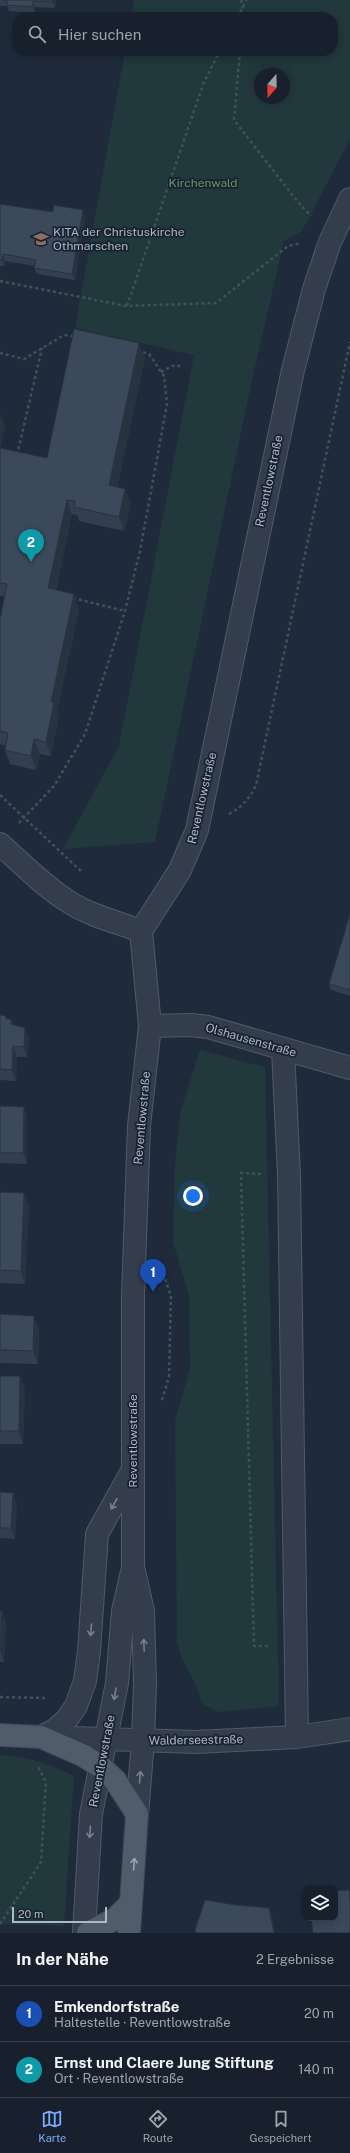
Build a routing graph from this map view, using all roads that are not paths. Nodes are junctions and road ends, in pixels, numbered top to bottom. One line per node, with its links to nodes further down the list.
1 (350, 199): 3 (street, Reventlowstraße)
2 (0, 845): 3 (street)
3 (141, 931): 4 (street, Reventlowstraße)
4 (150, 1026): 5 (street, Olshausenstraße); 7 (street, Reventlowstraße)
5 (284, 1050): 6 (street, Olshausenstraße); 12 (street)
6 (350, 1068)
7 (132, 1470): 8 (street, Reventlowstraße); 11 (street, one-way to 11)
8 (133, 1567): 13 (street, Reventlowstraße, one-way to 13); 14 (street, Reventlowstraße, one-way to 8)
9 (350, 1729): 12 (street, Walderseestraße)
10 (0, 1735): 11 (main road, Walderseestraße)
11 (41, 1737): 13 (street, Walderseestraße); 15 (main road, Walderseestraße)
12 (297, 1737): 14 (street, Walderseestraße)
13 (106, 1739): 14 (street, Walderseestraße); 15 (street, Reventlowstraße)
14 (143, 1741): 16 (street, Reventlowstraße, one-way to 14)
15 (100, 1766): 16 (main road, Walderseestraße); 18 (street, Reventlowstraße, one-way to 18)
16 (137, 1814): 17 (main road, Reventlowstraße, one-way to 16)
17 (131, 1903): 19 (main road); 20 (main road, Reventlowstraße)
18 (84, 1933)
19 (88, 1933)
20 (129, 1933)

